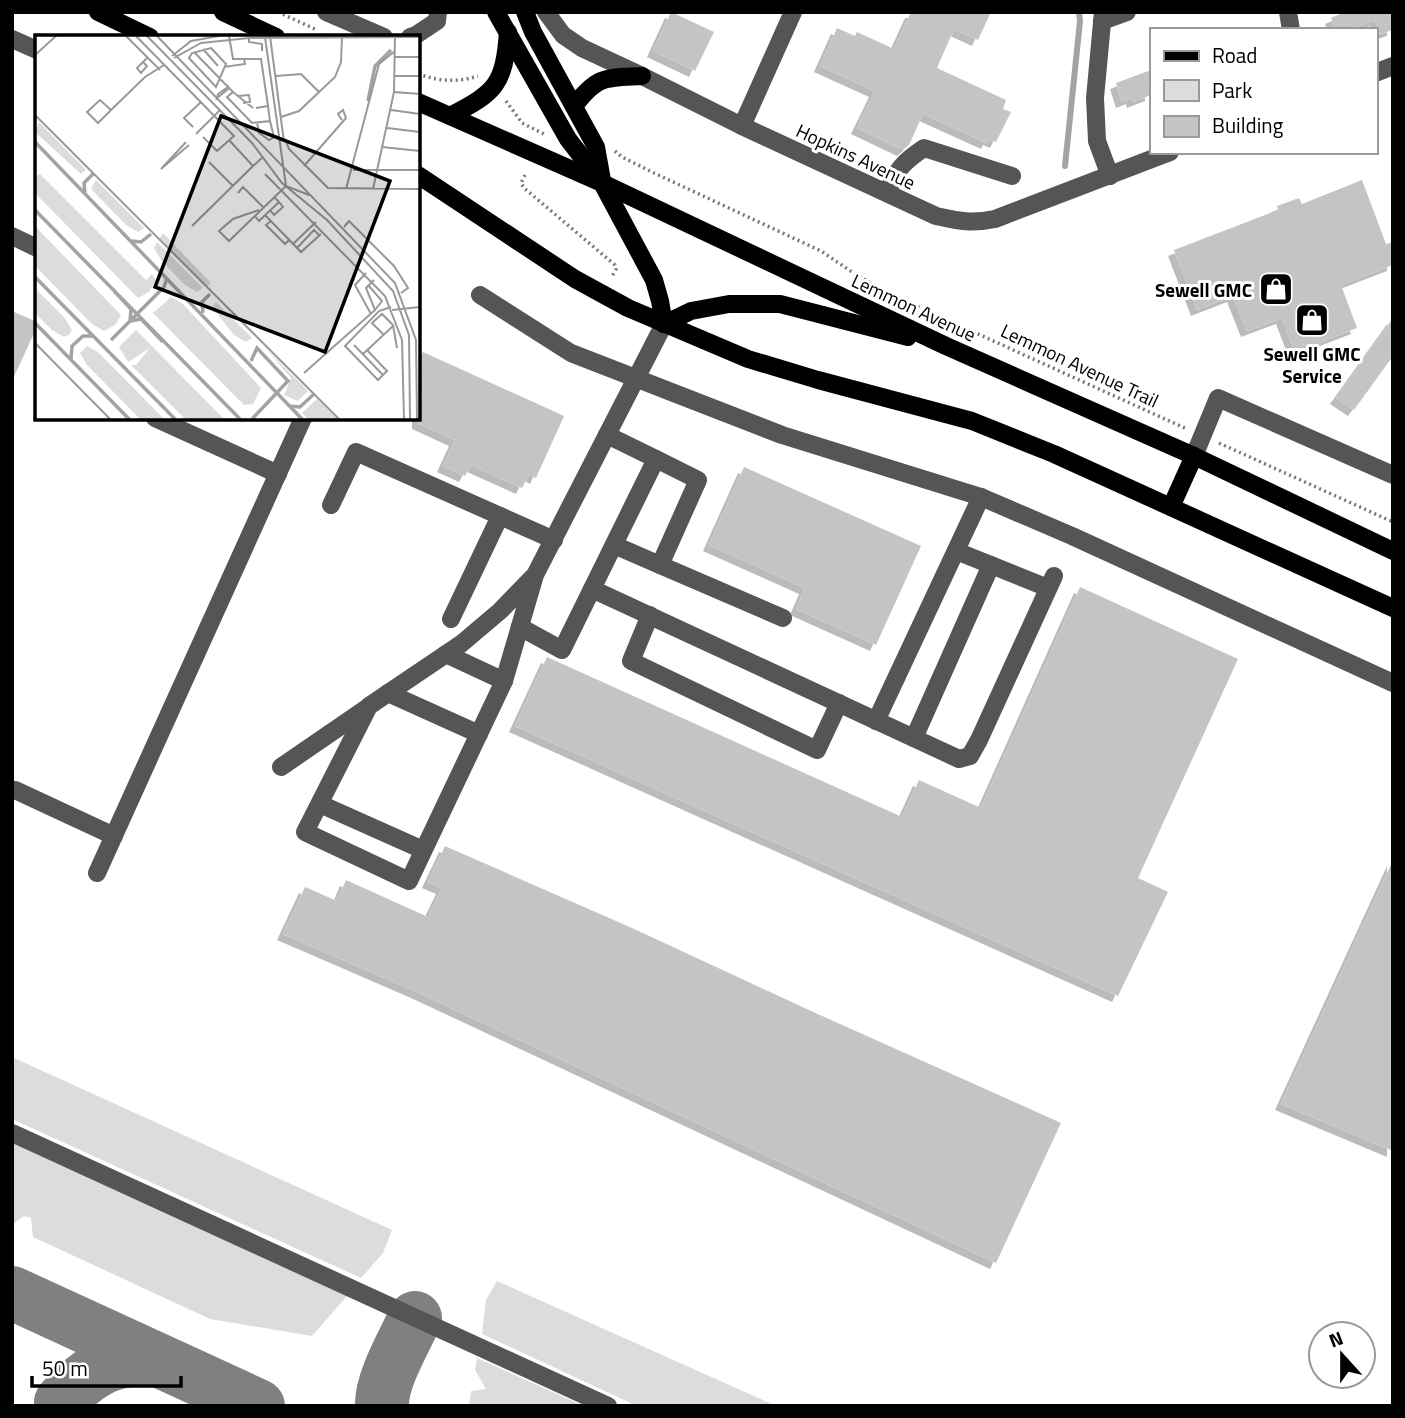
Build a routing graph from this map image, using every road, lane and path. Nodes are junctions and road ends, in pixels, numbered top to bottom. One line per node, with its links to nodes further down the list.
1 (98, 12): 14 (main road)
2 (223, 12): 15 (main road)
3 (278, 12): 12 (path)
4 (326, 12): 16 (street)
5 (438, 12): 17 (street)
6 (496, 12): 13 (main road)
7 (525, 12): 25 (main road)
8 (546, 12): 22 (street, Hopkins Avenue)
9 (793, 12): 27 (street)
10 (1127, 12): 11 (street)
11 (1103, 17): 34 (street)
12 (321, 32)
13 (508, 32): 26 (main road); 35 (main road)
14 (146, 35)
15 (272, 35)
16 (379, 35)
17 (416, 35)
18 (12, 39): 19 (street)
19 (35, 49)
20 (420, 75): 21 (path)
21 (480, 76)
22 (642, 76): 25 (main road); 27 (street, Hopkins Avenue)
23 (504, 99): 28 (path)
24 (420, 103): 26 (main road, Lemmon Avenue)
25 (574, 106): 35 (main road)
26 (450, 116): 35 (main road, Lemmon Avenue)
27 (742, 126): 36 (street, Hopkins Avenue)
28 (549, 135)
29 (611, 151): 47 (path, Lemmon Avenue Trail)
30 (1165, 154): 34 (street, Hopkins Avenue)
31 (525, 175): 39 (path)
32 (420, 176): 41 (main road)
33 (1012, 176): 36 (street)
34 (1110, 176): 36 (street, Hopkins Avenue)
35 (602, 183): 41 (main road); 42 (main road, Lemmon Avenue)
36 (887, 193)
37 (12, 236): 38 (street)
38 (35, 247)
39 (610, 278)
40 (480, 295): 43 (street)
41 (664, 324): 42 (main road); 43 (street); 54 (main road)
42 (946, 346): 48 (main road, Lemmon Avenue)
43 (636, 378): 46 (street); 52 (street)
44 (159, 420): 50 (street)
45 (302, 420): 50 (street)
46 (607, 435): 49 (street); 57 (street)
47 (1203, 436): 48 (street); 51 (street); 56 (path, Lemmon Avenue Trail)
48 (1194, 456): 54 (main road); 60 (main road, Lemmon Avenue)
49 (656, 459): 58 (street); 61 (street)
50 (278, 474): 82 (street)
51 (1393, 475)
52 (981, 497): 59 (street); 72 (street)
53 (331, 505): 55 (street)
54 (1171, 507): 65 (main road)
55 (500, 516): 57 (street); 68 (street)
56 (1393, 522)
57 (554, 540): 63 (street)
58 (614, 545): 61 (street); 64 (street)
59 (956, 551): 62 (street); 76 (street)
60 (1393, 551)
61 (660, 565): 67 (street)
62 (991, 565): 78 (street); 78 (street)
63 (535, 575): 69 (street); 70 (street)
64 (592, 589): 66 (street); 69 (street)
65 (1393, 608)
66 (650, 615): 74 (street); 74 (street)
67 (783, 618)
68 (451, 619)
69 (520, 627): 71 (street)
70 (446, 654): 71 (street); 73 (street)
71 (504, 681): 77 (street)
72 (1393, 683)
73 (388, 693): 75 (street); 77 (street)
74 (839, 703): 76 (street)
75 (369, 706): 79 (street); 81 (street)
76 (876, 721): 78 (street)
77 (479, 734): 83 (street)
78 (914, 738)
79 (281, 767)
80 (15, 790): 82 (street)
81 (320, 804): 83 (street); 83 (street)
82 (114, 836): 84 (street)
83 (423, 850)
84 (97, 873)
85 (12, 1133): 86 (street)
86 (608, 1406)

